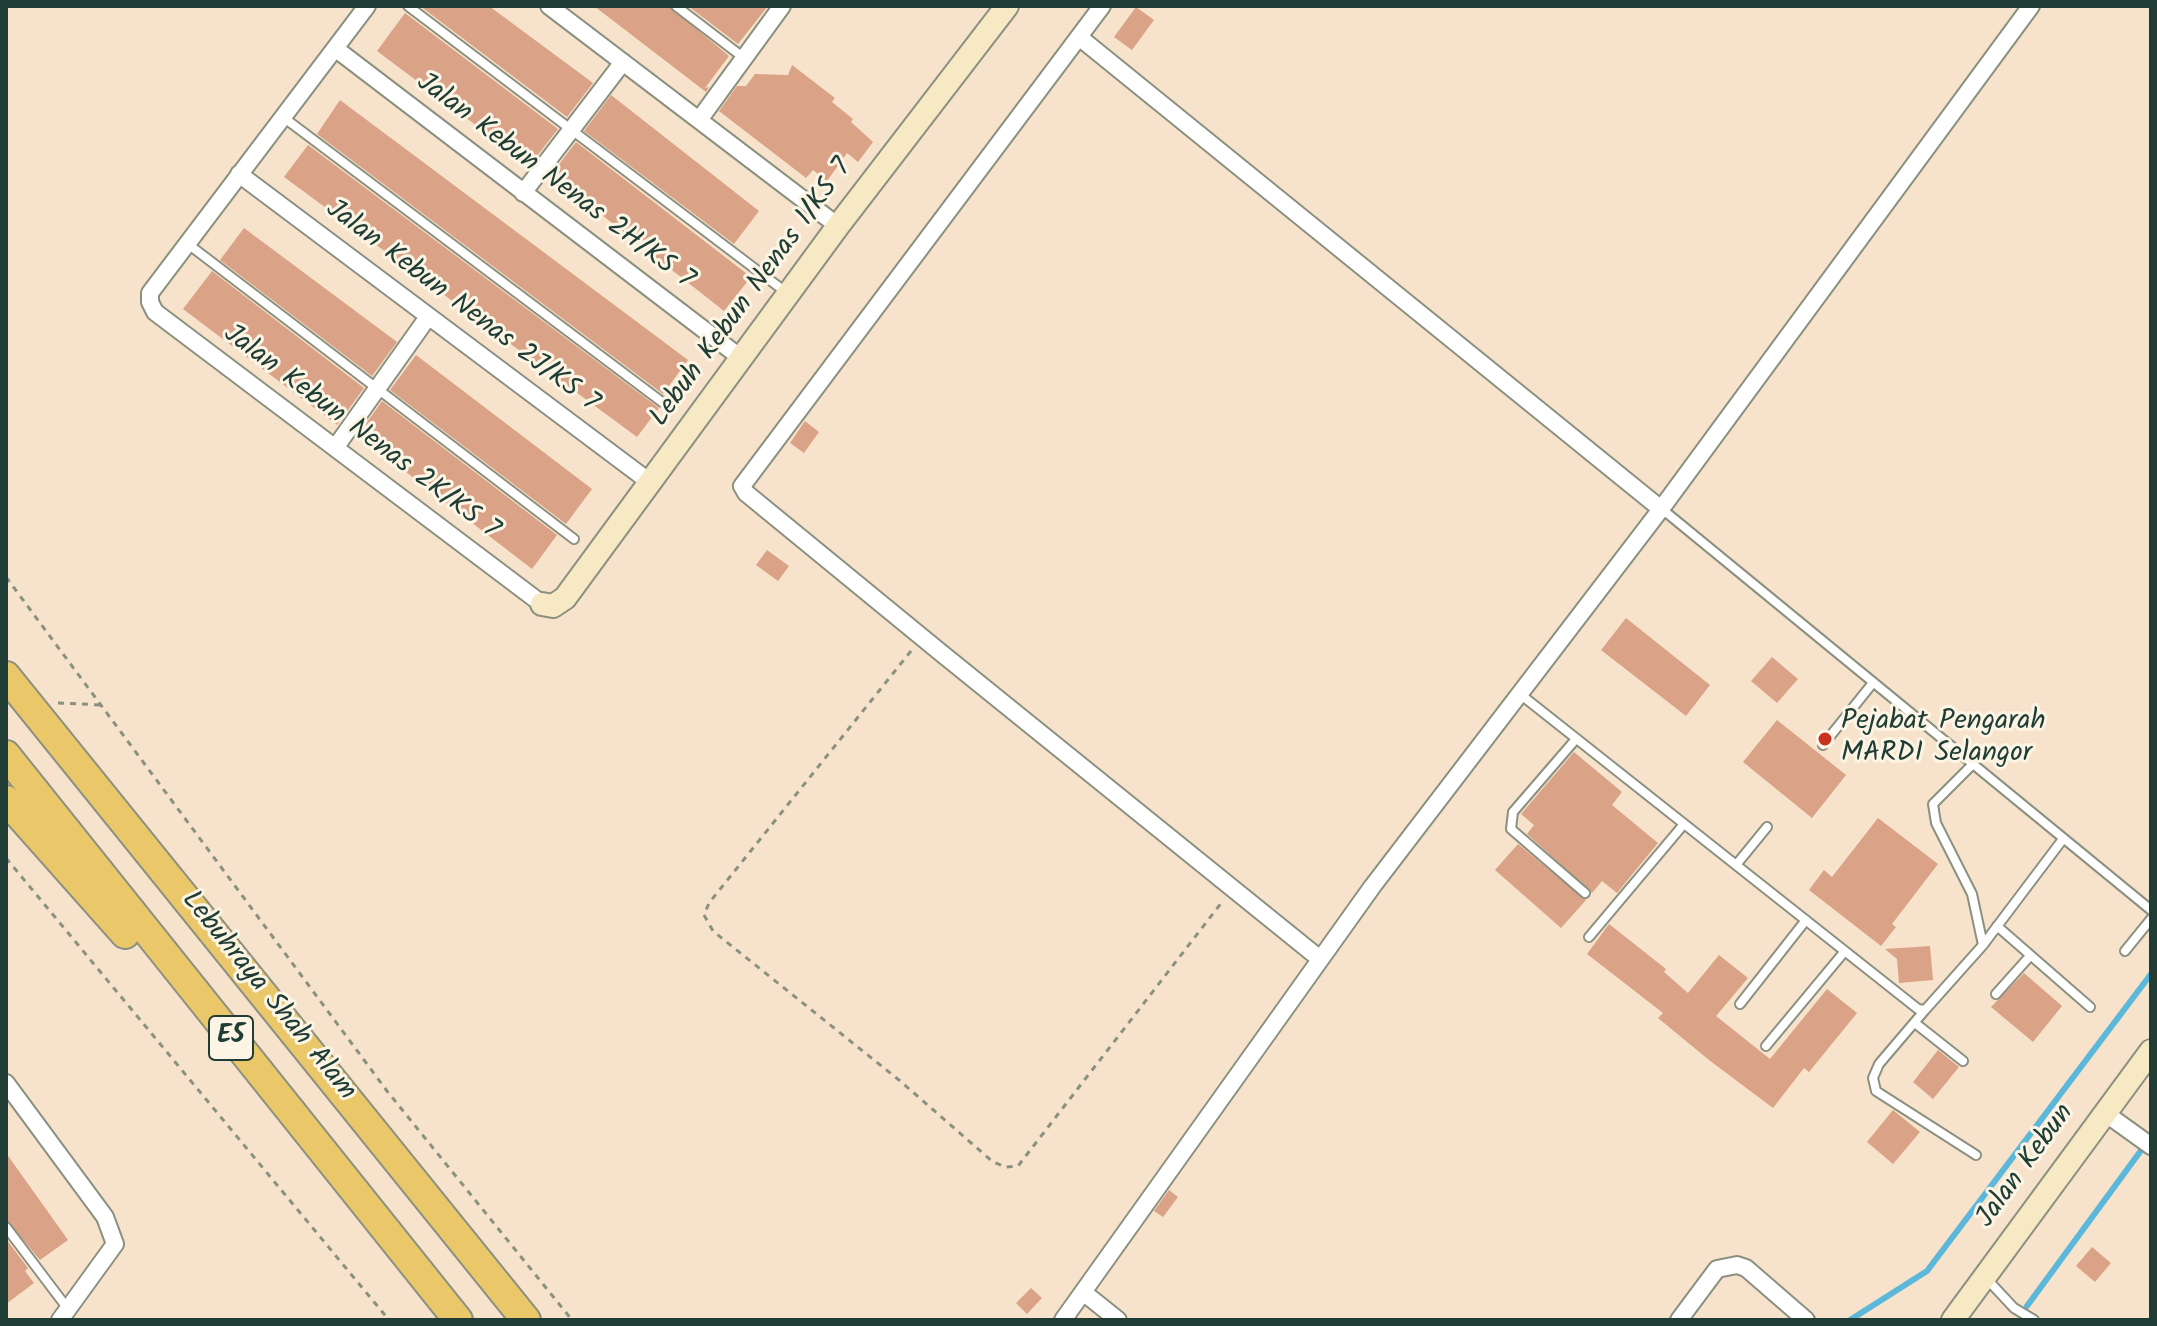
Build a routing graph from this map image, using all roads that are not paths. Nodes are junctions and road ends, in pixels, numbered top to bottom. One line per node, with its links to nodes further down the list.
1 (367, 6): 10 (street)
2 (408, 6): 15 (lane)
3 (549, 6): 12 (street)
4 (676, 6): 11 (lane)
5 (782, 6): 11 (street)
6 (1007, 6): 18 (street, Lebuh Kebun Nenas 1/KS 7)
7 (1102, 6): 9 (street)
8 (2031, 6): 27 (street)
9 (1079, 37): 27 (street); 54 (street)
10 (336, 49): 13 (street); 17 (street, Jalan Kebun Nenas 2H/KS 7)
11 (744, 58): 14 (street)
12 (623, 62): 14 (street); 15 (street)
13 (282, 116): 16 (street); 24 (lane)
14 (699, 120): 18 (street)
15 (570, 128): 17 (street); 20 (lane)
16 (239, 174): 19 (street); 21 (street, Jalan Kebun Nenas 2J/KS 7)
17 (523, 193): 22 (street, Jalan Kebun Nenas 2H/KS 7)
18 (838, 226): 20 (street, Lebuh Kebun Nenas 1/KS 7)
19 (188, 244): 23 (lane); 25 (street, Jalan Kebun Nenas 2K/KS 7)
20 (788, 294): 22 (street, Lebuh Kebun Nenas 1/KS 7)
21 (428, 317): 23 (street); 26 (street, Jalan Kebun Nenas 2J/KS 7)
22 (741, 358): 26 (street, Lebuh Kebun Nenas 1/KS 7)
23 (378, 388): 25 (street); 28 (lane)
24 (662, 402)
25 (335, 448): 29 (street, Jalan Kebun Nenas 2K/KS 7)
26 (651, 483): 29 (street, Lebuh Kebun Nenas 1/KS 7)
27 (1661, 509): 32 (lane); 33 (street)
28 (574, 539)
29 (542, 604)
30 (6, 650): 42 (highway)
31 (6, 676): 42 (highway, Lebuhraya Shah Alam / E5)
32 (1872, 684): 35 (lane); 37 (lane)
33 (1519, 694): 34 (lane); 54 (street)
34 (1576, 739): 39 (lane); 44 (lane)
35 (1823, 745)
36 (6, 755): 67 (highway, Lebuhraya Shah Alam / E5)
37 (1972, 765): 41 (lane); 50 (lane)
38 (6, 800): 67 (highway)
39 (1684, 824): 43 (lane); 49 (lane)
40 (1767, 827): 43 (lane)
41 (2063, 839): 45 (lane); 48 (lane)
42 (151, 853): 69 (highway, Lebuhraya Shah Alam / E5)
43 (1736, 865): 47 (lane)
44 (1585, 893)
45 (2151, 910)
46 (2151, 919): 52 (lane)
47 (1806, 920): 51 (lane); 56 (lane)
48 (1997, 926): 50 (lane); 53 (lane)
49 (1589, 937)
50 (1983, 945): 58 (lane)
51 (1845, 951): 58 (lane); 60 (lane)
52 (2125, 951)
53 (2030, 956): 55 (lane); 57 (lane)
54 (1320, 959): 71 (street)
55 (1996, 994)
56 (1740, 1004)
57 (2090, 1007)
58 (1925, 1010): 59 (lane)
59 (1915, 1023): 62 (lane); 66 (lane)
60 (1766, 1046)
61 (2151, 1051): 64 (street, Jalan Kebun)
62 (1963, 1061)
63 (6, 1083): 72 (street)
64 (2105, 1113): 65 (street); 70 (street, Jalan Kebun)
65 (2146, 1142)
66 (1976, 1155)
67 (325, 1158): 73 (highway); 74 (highway, Lebuhraya Shah Alam / E5)
68 (6, 1227): 72 (lane)
69 (485, 1268): 75 (highway, Lebuhraya Shah Alam / E5); 76 (highway)
70 (1984, 1277): 81 (street, Jalan Kebun); 82 (lane)
71 (1083, 1292): 77 (street); 78 (street)
72 (64, 1315)
73 (442, 1320)
74 (458, 1320)
75 (526, 1320)
76 (533, 1320)
77 (1063, 1320)
78 (1118, 1320)
79 (1679, 1320): 80 (street)
80 (1806, 1320)
81 (1953, 1320)
82 (2034, 1320)

